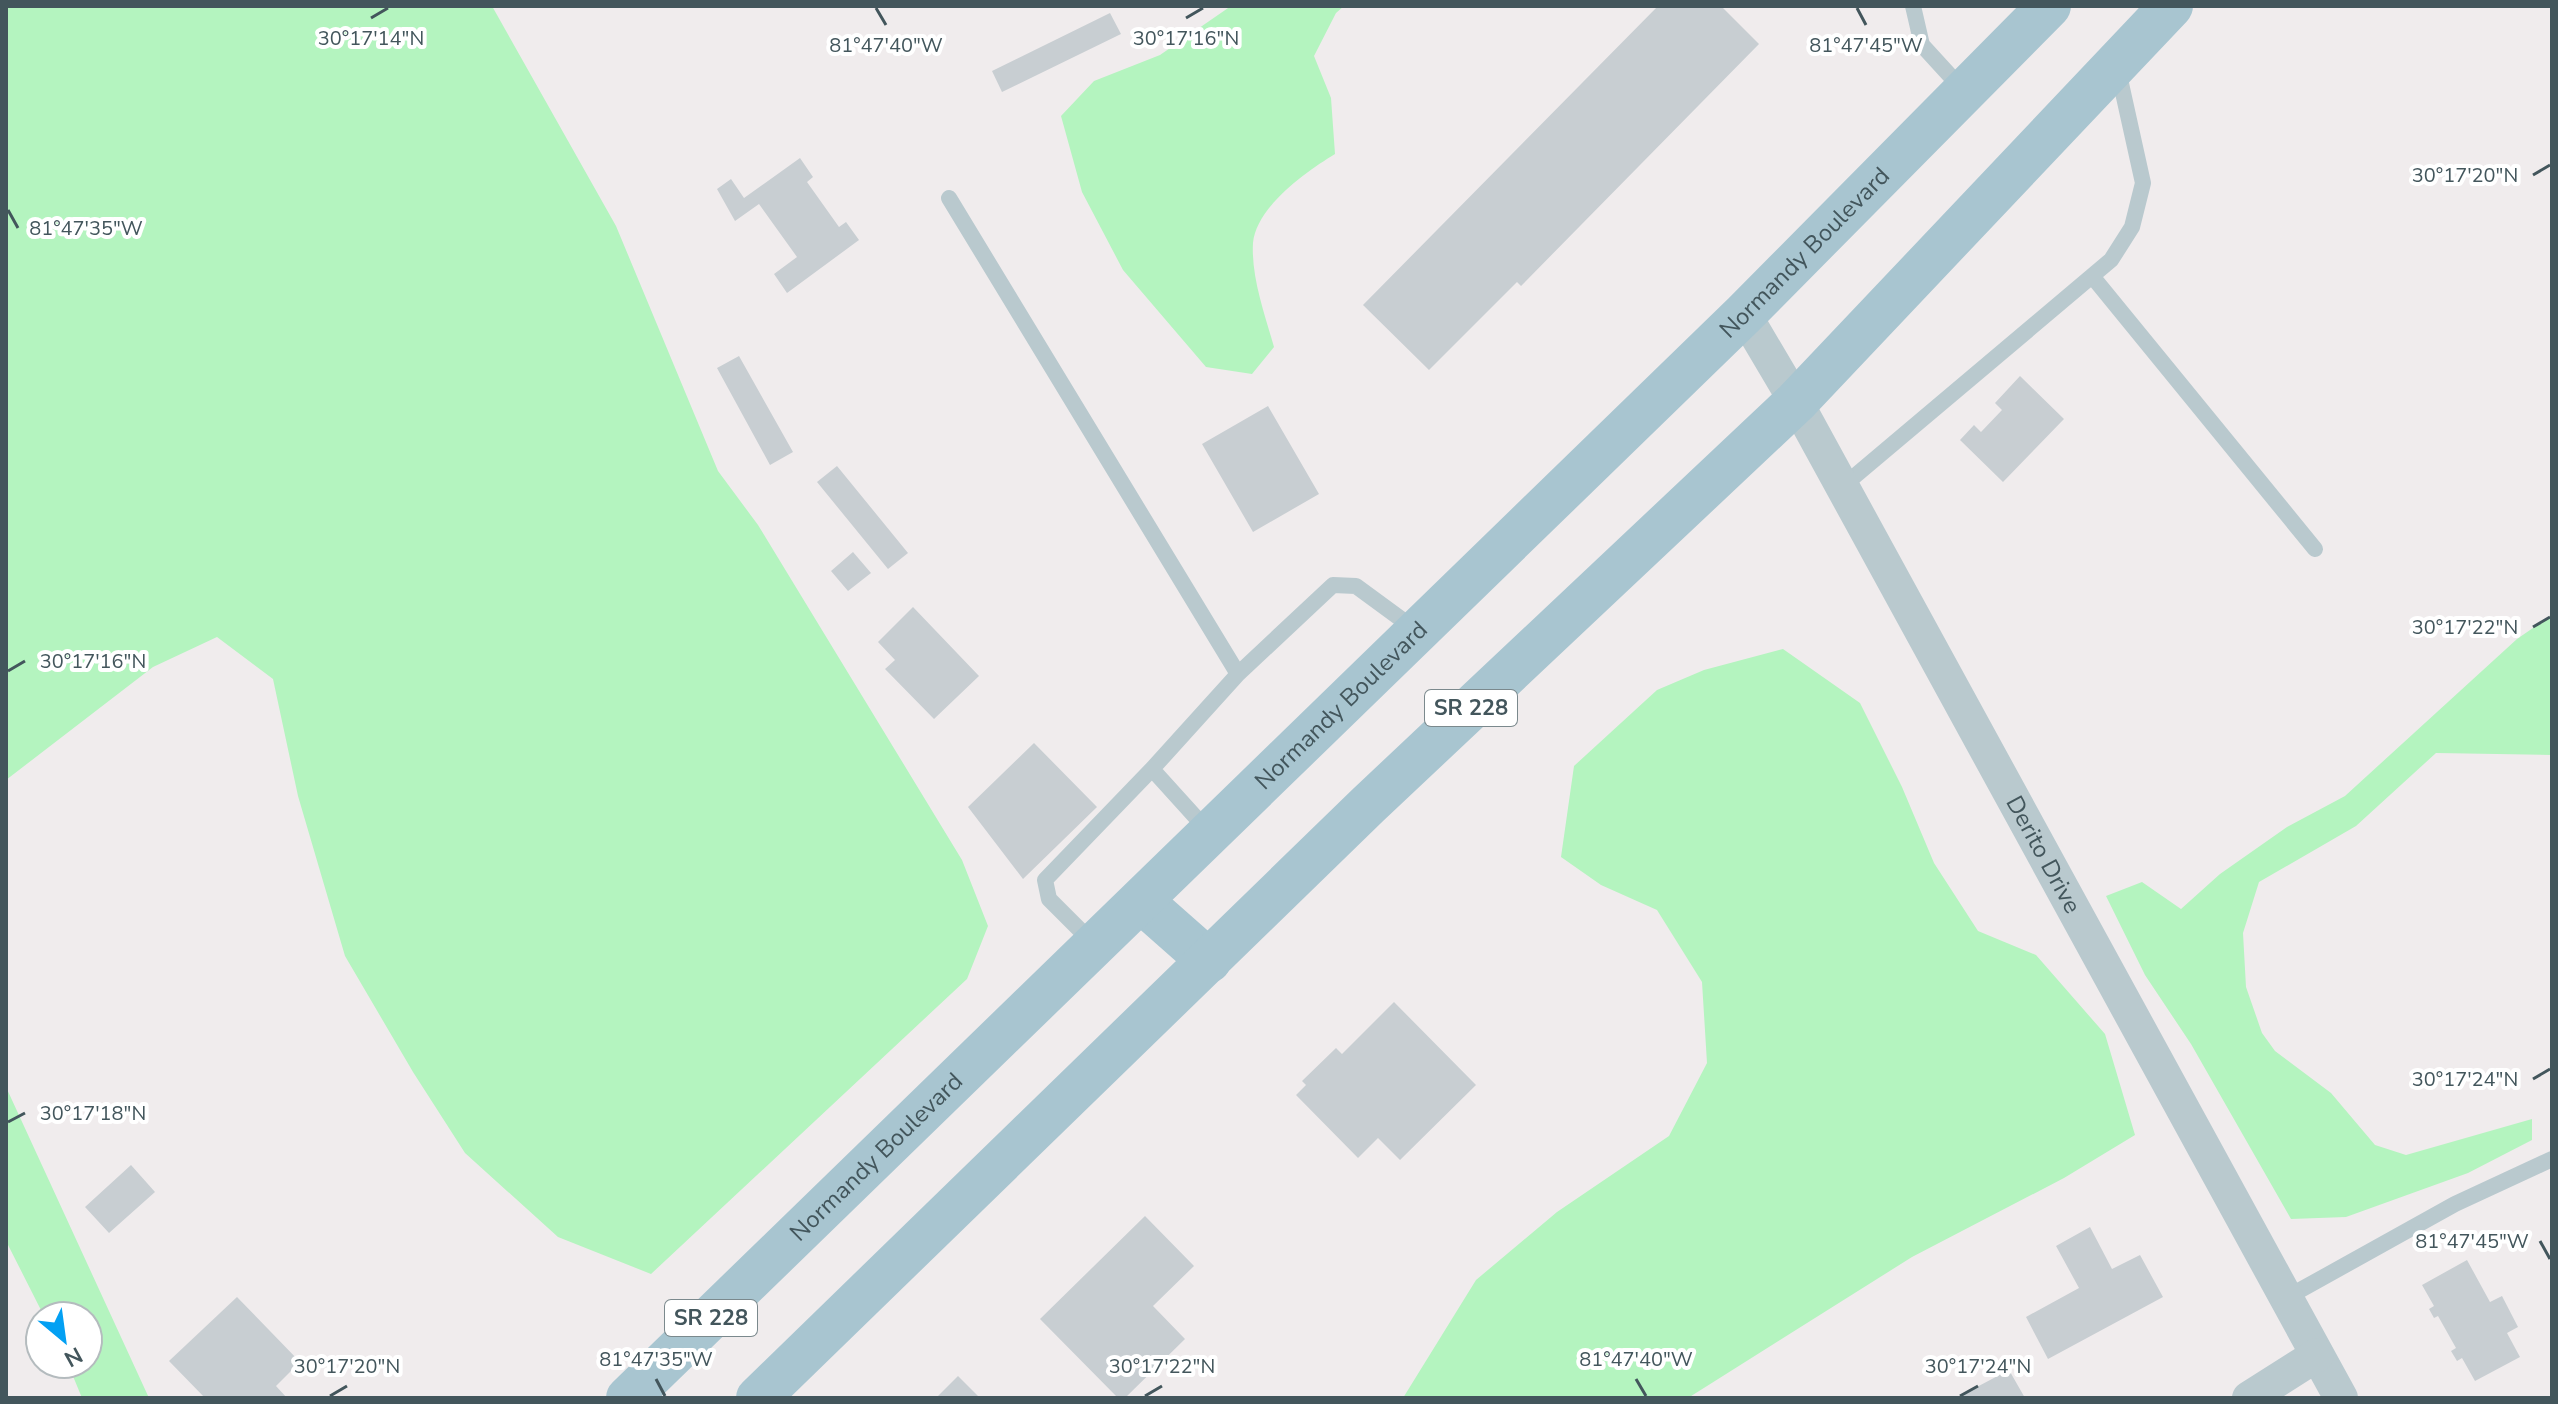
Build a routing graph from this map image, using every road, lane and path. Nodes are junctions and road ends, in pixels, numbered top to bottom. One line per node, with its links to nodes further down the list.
1 (2049, 6): 5 (main road, Normandy Boulevard / SR 228)
2 (2171, 6): 4 (main road, SR 228)
3 (1910, 8): 5 (lane)
4 (2117, 65): 7 (lane); 9 (main road, SR 228)
5 (1965, 91): 8 (main road, Normandy Boulevard / SR 228)
6 (949, 198): 13 (lane)
7 (2092, 276): 10 (lane); 11 (lane)
8 (1744, 314): 9 (street, Derito Drive); 12 (main road, Normandy Boulevard / SR 228)
9 (1796, 402): 10 (street, Derito Drive); 18 (main road, SR 228)
10 (1843, 486): 20 (street, Derito Drive)
11 (2315, 549)
12 (1418, 631): 13 (lane); 15 (main road, Normandy Boulevard / SR 228)
13 (1238, 674): 14 (lane)
14 (1152, 769): 15 (lane); 17 (lane)
15 (1210, 833): 16 (main road, Normandy Boulevard / SR 228)
16 (1141, 901): 17 (main road, Normandy Boulevard / SR 228); 18 (main road)
17 (1095, 945): 22 (main road, Normandy Boulevard / SR 228)
18 (1209, 961): 23 (main road, SR 228)
19 (2552, 1159): 20 (lane)
20 (2286, 1298): 21 (street, Derito Drive)
21 (2317, 1355): 24 (street); 25 (street, Derito Drive)
22 (628, 1398)
23 (758, 1398)
24 (2249, 1398)
25 (2341, 1398)

